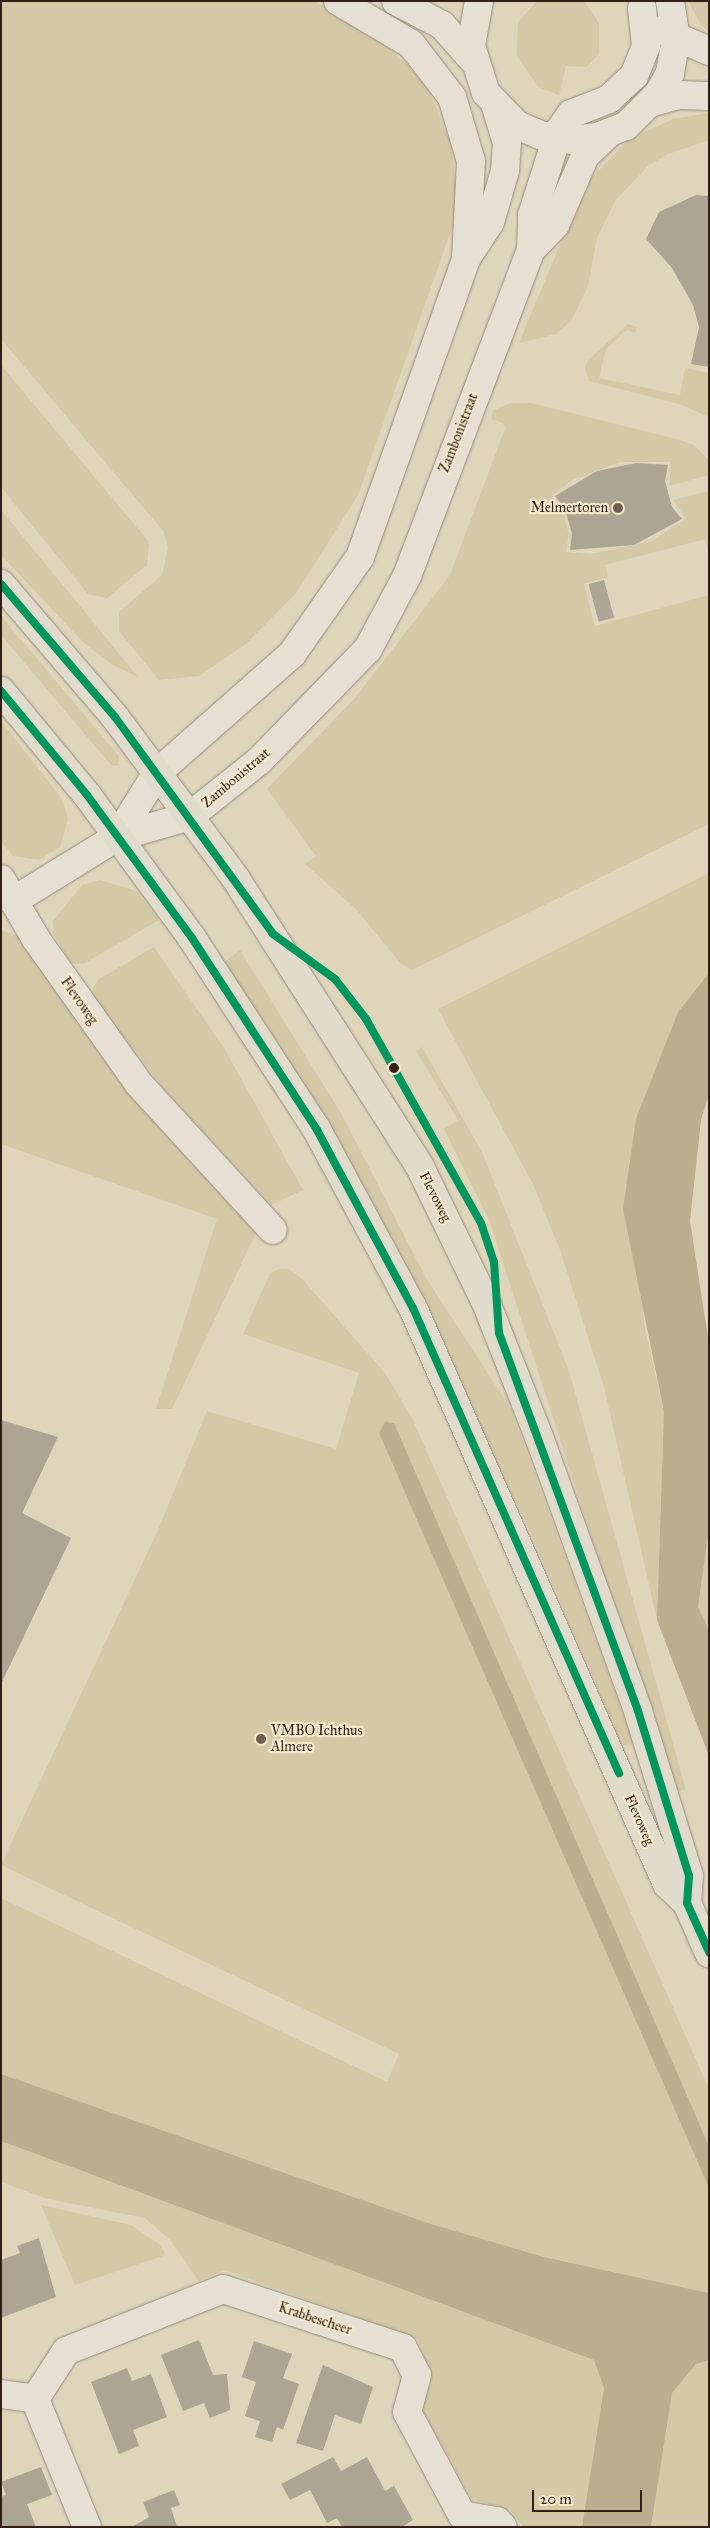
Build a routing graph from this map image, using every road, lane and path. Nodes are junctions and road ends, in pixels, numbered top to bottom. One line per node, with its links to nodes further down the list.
1 (338, 1): 15 (street)
2 (396, 1): 8 (street)
3 (479, 1): 8 (street)
4 (670, 1): 6 (street)
5 (640, 4): 6 (street); 13 (street, Zambonistraat)
6 (676, 39): 7 (street); 10 (street)
7 (709, 51)
8 (473, 60): 11 (street)
9 (709, 96): 10 (street)
10 (653, 102): 12 (street, Zambonistraat)
11 (496, 106): 13 (street); 15 (street)
12 (609, 133): 13 (street); 14 (street, Zambonistraat)
13 (558, 139): 14 (street, Zambonistraat)
14 (531, 250): 19 (street, Zambonistraat)
15 (466, 259): 18 (street)
16 (1, 584): 18 (main road, Flevoweg)
17 (1, 691): 20 (main road, Flevoweg)
18 (157, 773): 19 (main road, Flevoweg); 20 (street)
19 (190, 816): 20 (street, Zambonistraat); 23 (main road, Flevoweg)
20 (117, 837): 21 (street, Flevoweg); 23 (main road, Flevoweg)
21 (7, 890): 22 (street, Flevoweg)
22 (273, 1230)
23 (687, 1903): 24 (main road, Flevoweg)
24 (709, 1953)
25 (1, 2394): 26 (street)
26 (34, 2398): 27 (street); 28 (street, Krabbescheer)
27 (87, 2527)
28 (503, 2527)

